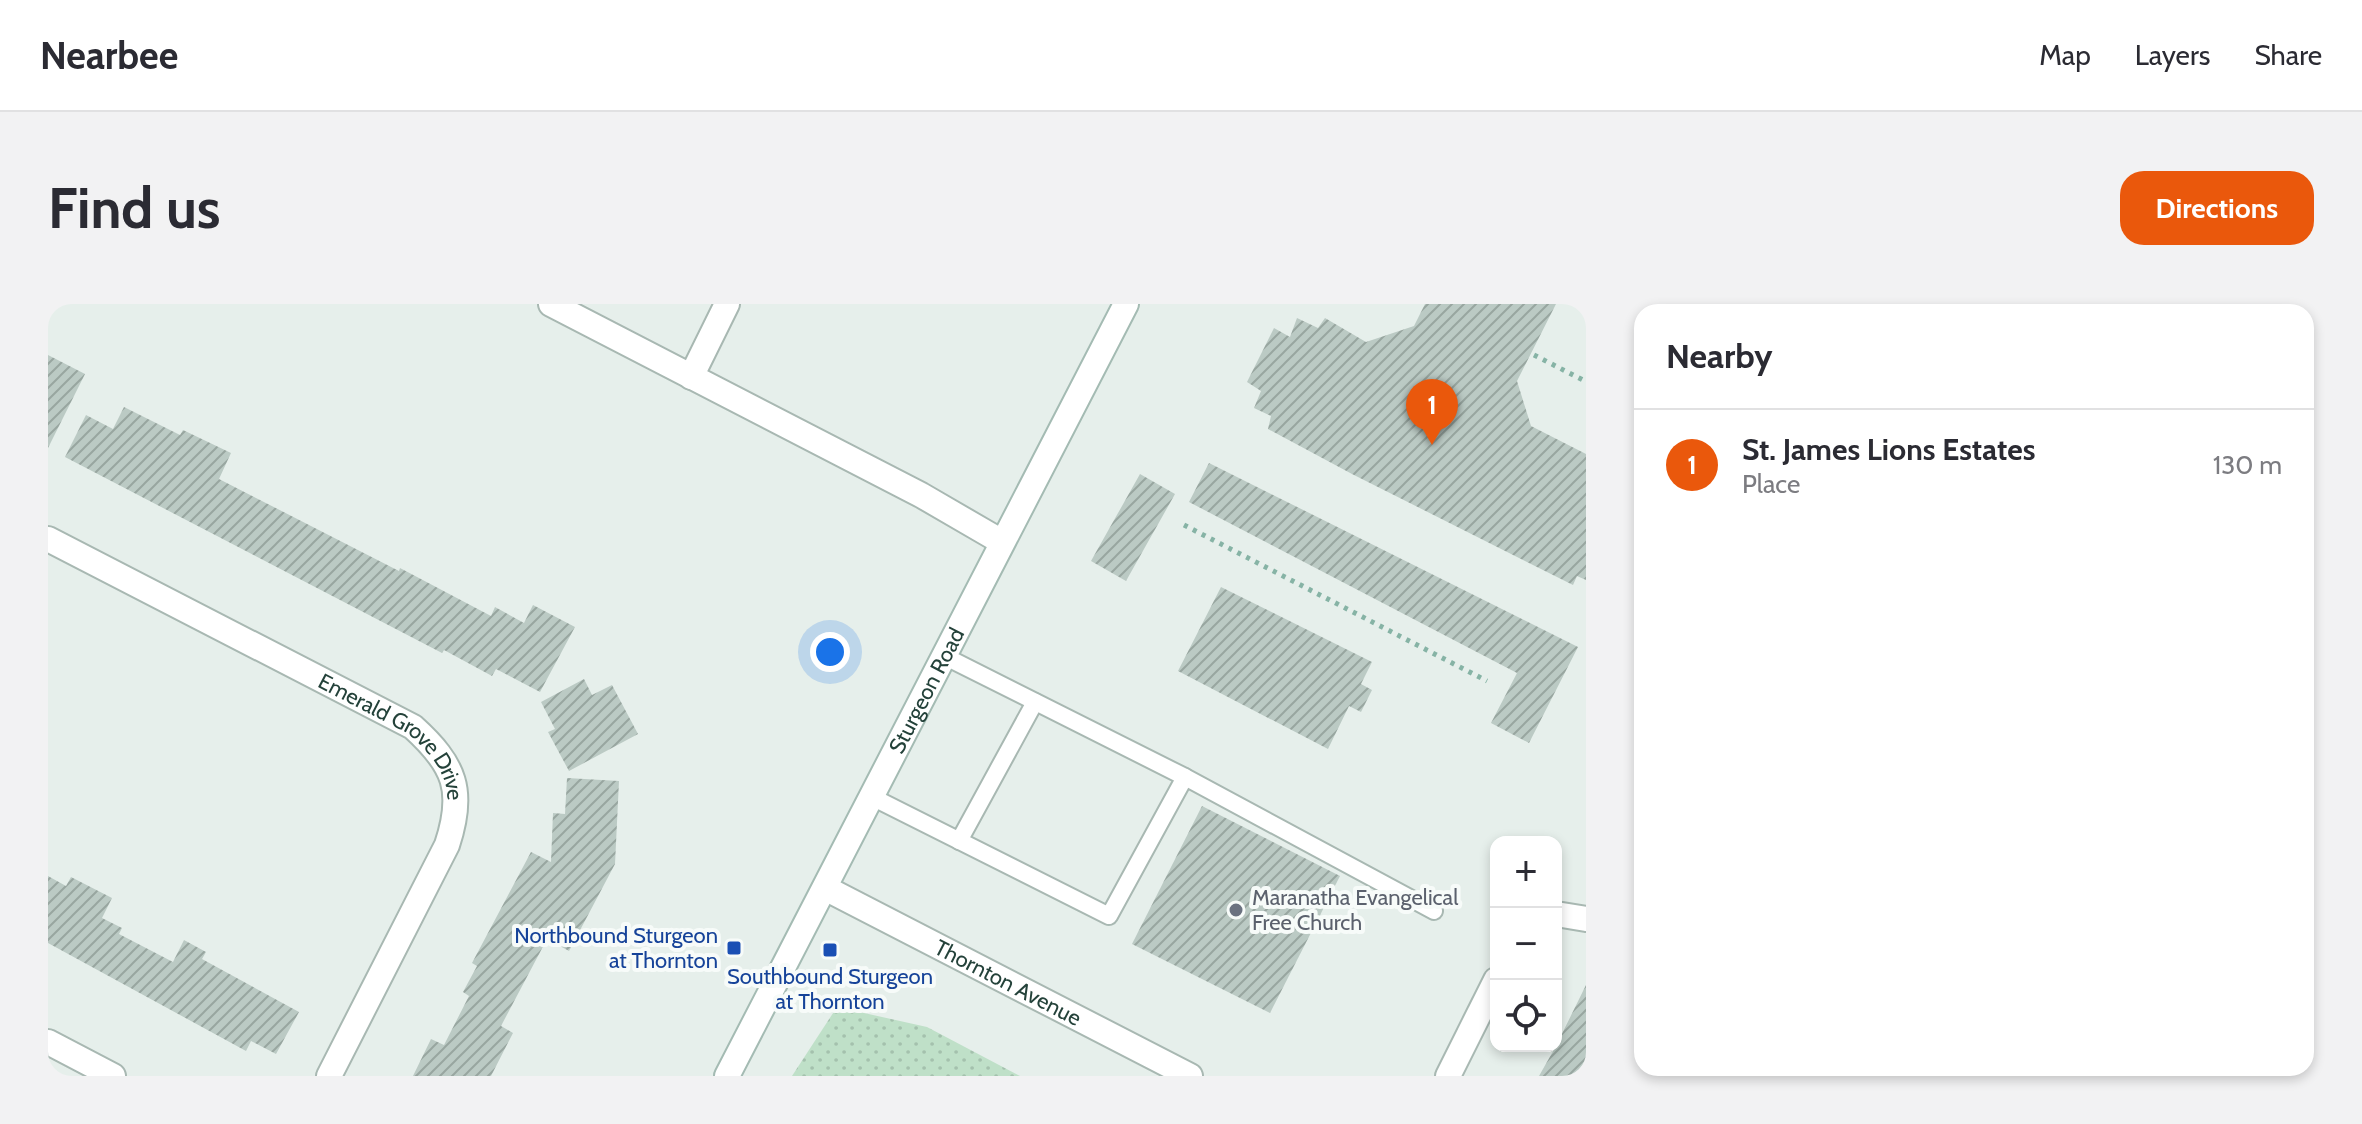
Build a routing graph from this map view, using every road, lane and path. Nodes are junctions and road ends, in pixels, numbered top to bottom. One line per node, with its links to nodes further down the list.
1 (551, 304): 5 (street)
2 (727, 304): 5 (street)
3 (1126, 304): 9 (street, Sturgeon Road)
4 (1534, 355): 6 (path)
5 (691, 377): 9 (street)
6 (1585, 381)
7 (1184, 525): 11 (path)
8 (48, 539): 23 (street, Emerald Grove Drive)
9 (1002, 542): 10 (street, Sturgeon Road)
10 (944, 656): 12 (lane); 14 (street, Sturgeon Road)
11 (1487, 681)
12 (1035, 702): 13 (lane); 15 (lane)
13 (1185, 777): 15 (lane); 17 (lane)
14 (872, 797): 15 (lane); 16 (street, Sturgeon Road)
15 (959, 841)
16 (825, 888): 24 (street, Sturgeon Road); 25 (street, Thornton Avenue)
17 (1434, 911)
18 (1562, 915): 19 (street)
19 (1586, 919)
20 (1490, 992): 26 (street)
21 (48, 1042): 22 (street)
22 (113, 1076)
23 (329, 1076)
24 (727, 1076)
25 (1190, 1076)
26 (1448, 1076)

